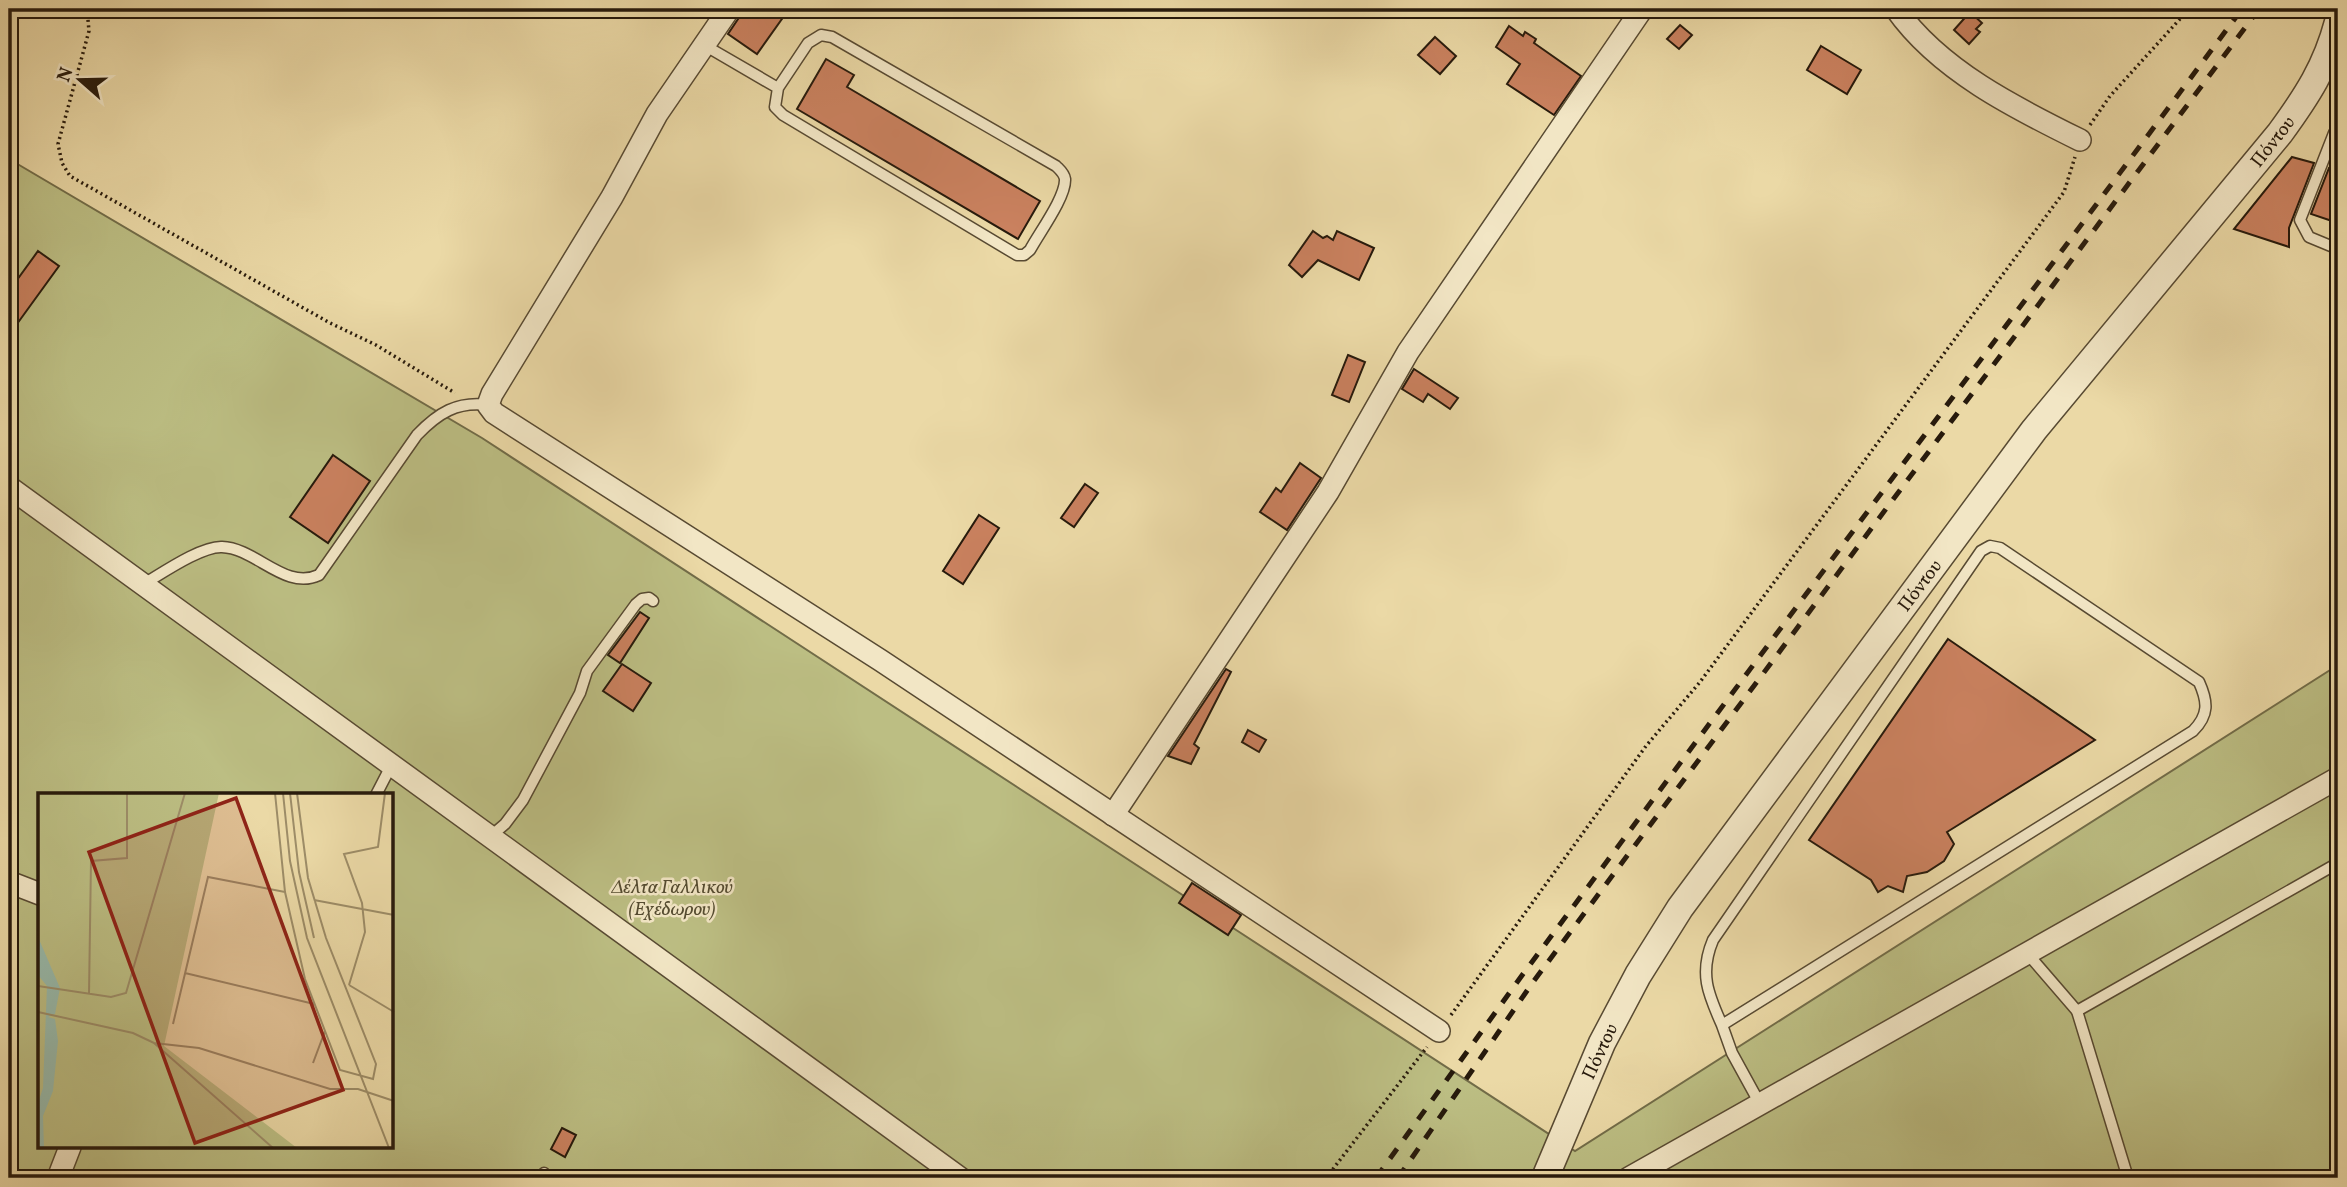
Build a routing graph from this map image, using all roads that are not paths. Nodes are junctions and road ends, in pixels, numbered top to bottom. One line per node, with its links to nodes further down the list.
1 (729, 9): 5 (street)
2 (1642, 9): 17 (street)
3 (1896, 9): 8 (street)
4 (2338, 22): 30 (street, Πόντου)
5 (704, 45): 6 (lane); 10 (street)
6 (778, 88): 6 (lane)
7 (2338, 128): 9 (lane)
8 (2080, 140)
9 (2338, 249)
10 (480, 404): 12 (lane); 17 (street)
11 (9, 487): 12 (street)
12 (142, 584): 14 (street)
13 (653, 601): 18 (lane)
14 (392, 764): 16 (lane); 18 (street)
15 (2338, 778): 22 (street)
16 (377, 793)
17 (1113, 815): 25 (street)
18 (491, 836): 29 (street)
19 (2338, 863): 23 (lane)
20 (9, 882): 21 (street)
21 (38, 893)
22 (2027, 953): 23 (lane); 26 (street)
23 (2077, 1011): 32 (lane)
24 (1722, 1025): 24 (lane); 26 (lane)
25 (1439, 1031)
26 (1760, 1104): 31 (street)
27 (70, 1148): 28 (street)
28 (58, 1178)
29 (960, 1178)
30 (1545, 1178)
31 (1629, 1178)
32 (2128, 1178)

